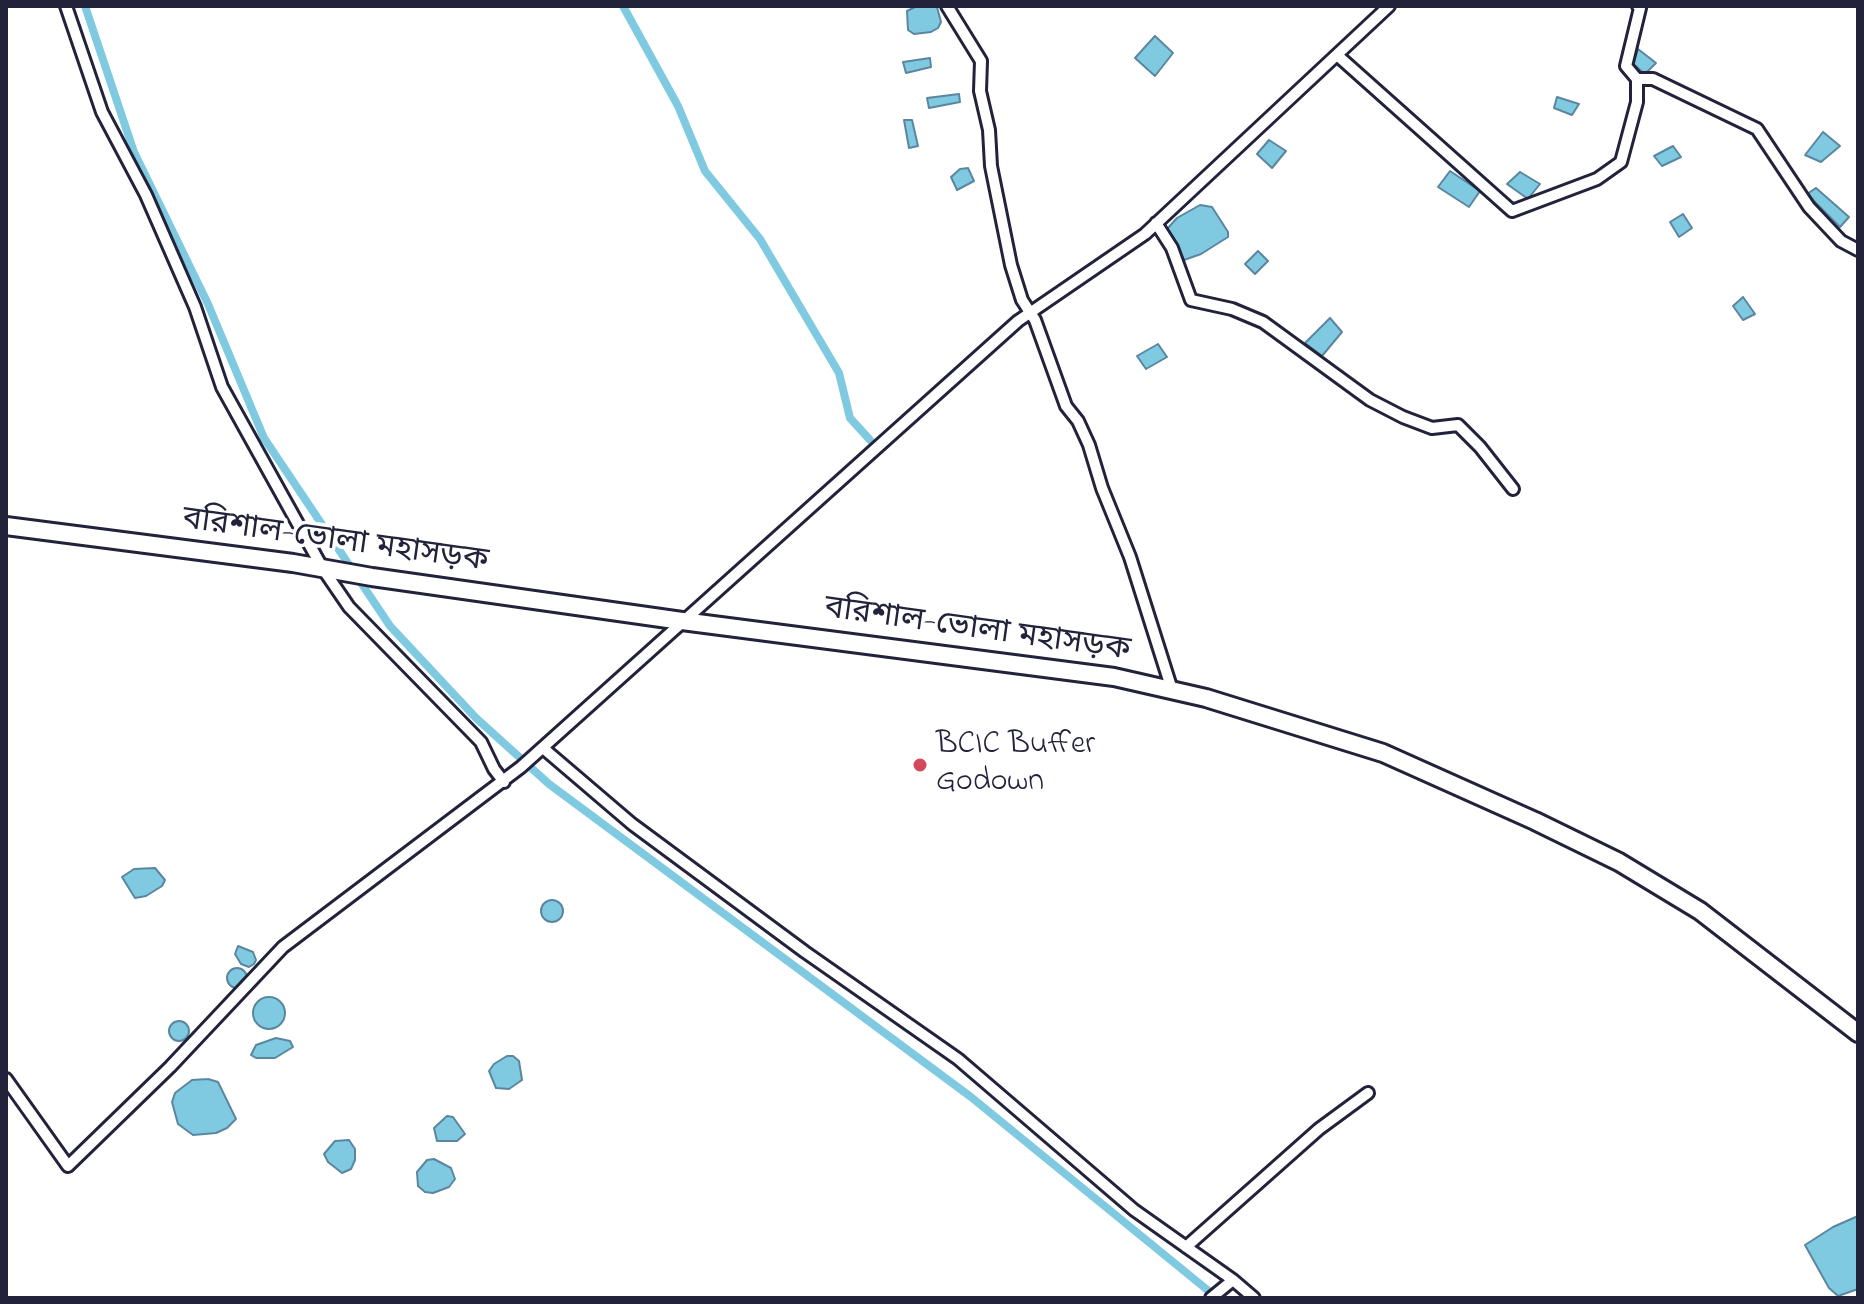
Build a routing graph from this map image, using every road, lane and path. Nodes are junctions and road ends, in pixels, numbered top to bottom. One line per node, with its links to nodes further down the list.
1 (66, 6): 12 (street)
2 (947, 6): 9 (street)
3 (1389, 6): 5 (street)
4 (1638, 6): 6 (street)
5 (1337, 55): 6 (street); 7 (street)
6 (1637, 79): 8 (street)
7 (1156, 223): 9 (street); 10 (street)
8 (1858, 250)
9 (1030, 312): 13 (street); 14 (street)
10 (1513, 489)
11 (6, 526): 12 (highway, বরিশাল-ভোলা মহাসড়ক)
12 (325, 569): 13 (highway, বরিশাল-ভোলা মহাসড়ক); 16 (street)
13 (682, 621): 14 (highway, বরিশাল-ভোলা মহাসড়ক); 15 (street)
14 (1172, 690): 17 (highway, বরিশাল-ভোলা মহাসড়ক)
15 (540, 751): 16 (street); 20 (street)
16 (504, 782): 18 (street)
17 (1858, 1033)
18 (6, 1079)
19 (1368, 1093): 20 (street)
20 (1186, 1247): 21 (street)
21 (1229, 1283): 22 (street); 23 (street)
22 (1211, 1298)
23 (1254, 1298)

